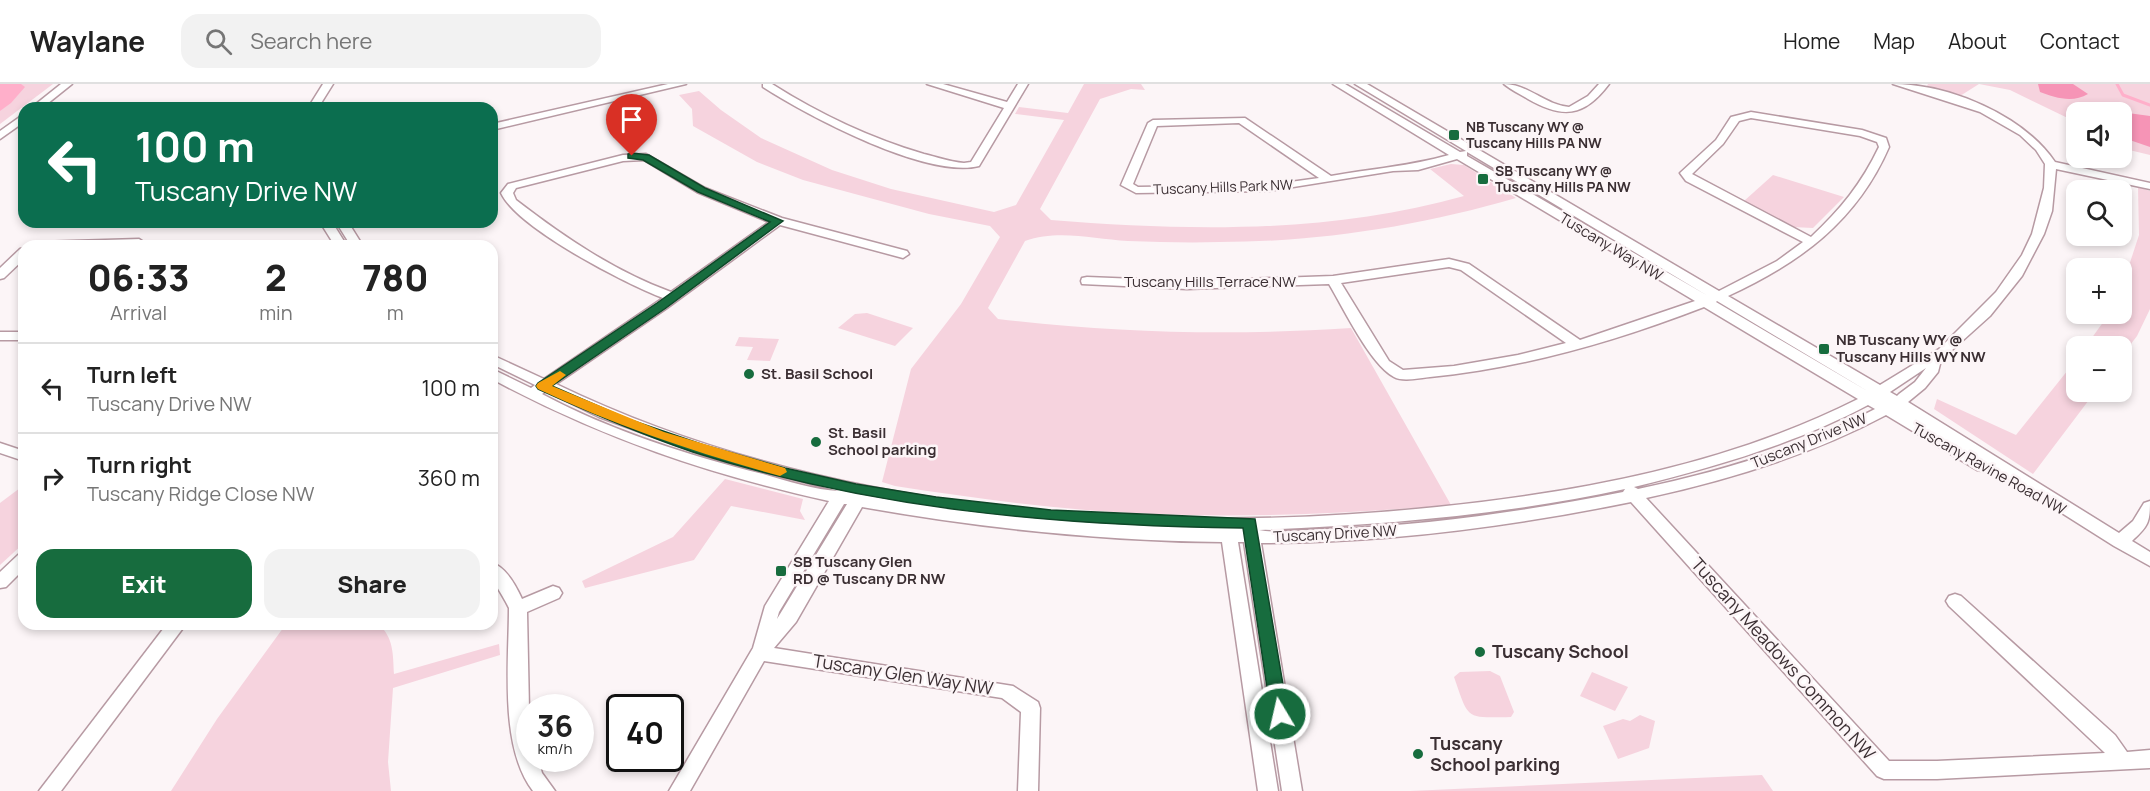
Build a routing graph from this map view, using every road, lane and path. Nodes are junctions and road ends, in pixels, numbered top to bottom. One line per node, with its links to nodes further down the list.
1 (67, 84): 13 (street)
2 (328, 84): 14 (street)
3 (655, 84): 16 (street)
4 (681, 84): 18 (street)
5 (932, 84): 15 (street)
6 (1023, 84): 15 (street)
7 (1338, 84): 20 (street, Tuscany Way NW)
8 (1360, 84): 20 (street, Tuscany Way NW)
9 (1509, 84): 10 (street)
10 (1604, 84)
11 (1898, 84): 21 (street)
12 (767, 85): 15 (street)
13 (44, 102)
14 (317, 102)
15 (1009, 106)
16 (498, 120)
17 (18, 122): 19 (street)
18 (498, 126)
19 (0, 136)
20 (1455, 150): 22 (street, Tuscany Hills Park NW); 32 (street, Tuscany Way NW); 32 (street, Tuscany Way NW)
21 (2051, 164): 23 (street); 36 (street)
22 (1329, 180): 22 (street, Tuscany Hills Park NW)
23 (2150, 186)
24 (778, 221): 26 (street); 31 (street); 31 (street)
25 (1812, 242): 25 (street); 32 (street)
26 (903, 254)
27 (18, 258): 28 (street)
28 (0, 275)
29 (1333, 280): 30 (street, Tuscany Hills Terrace NW); 35 (street, Tuscany Hills Terrace NW); 35 (street)
30 (1087, 281)
31 (672, 297): 39 (street)
32 (1712, 300): 35 (street); 40 (street, Tuscany Way NW)
33 (0, 336): 34 (street)
34 (18, 336)
35 (1578, 345)
36 (1935, 358): 40 (street, Tuscany Drive NW); 41 (street, Tuscany Drive NW)
37 (498, 363): 39 (street, Tuscany Drive NW)
38 (498, 376): 39 (street, Tuscany Drive NW)
39 (536, 391): 45 (street, Tuscany Drive NW); 46 (street, Tuscany Drive NW)
40 (1874, 396): 41 (street, Tuscany Way NW); 44 (street, Tuscany Drive NW)
41 (1889, 406): 44 (street, Tuscany Drive NW); 50 (street, Tuscany Ravine Road NW)
42 (0, 448): 43 (street)
43 (18, 454)
44 (1629, 491): 48 (street, Tuscany Drive NW); 61 (street, Tuscany Meadows Common NW)
45 (857, 495): 46 (street, Tuscany Drive NW); 49 (street, Tuscany Drive NW); 59 (street)
46 (839, 498): 59 (street)
47 (2150, 507): 50 (street)
48 (1251, 530): 49 (street, Tuscany Drive NW); 67 (street)
49 (1228, 531): 66 (street)
50 (2120, 542): 51 (street, Tuscany Ravine Road NW)
51 (2150, 560)
52 (18, 565): 54 (street)
53 (498, 576): 57 (street)
54 (0, 582)
55 (553, 593): 57 (street)
56 (1955, 601): 61 (street)
57 (518, 608): 63 (street)
58 (172, 630): 62 (street)
59 (759, 653): 64 (street); 65 (street, Tuscany Glen Way NW)
60 (2150, 759): 61 (street, Tuscany Meadows Common NW)
61 (2122, 760)
62 (49, 791)
63 (545, 791)
64 (679, 791)
65 (1028, 791)
66 (1268, 791)
67 (1292, 791)

